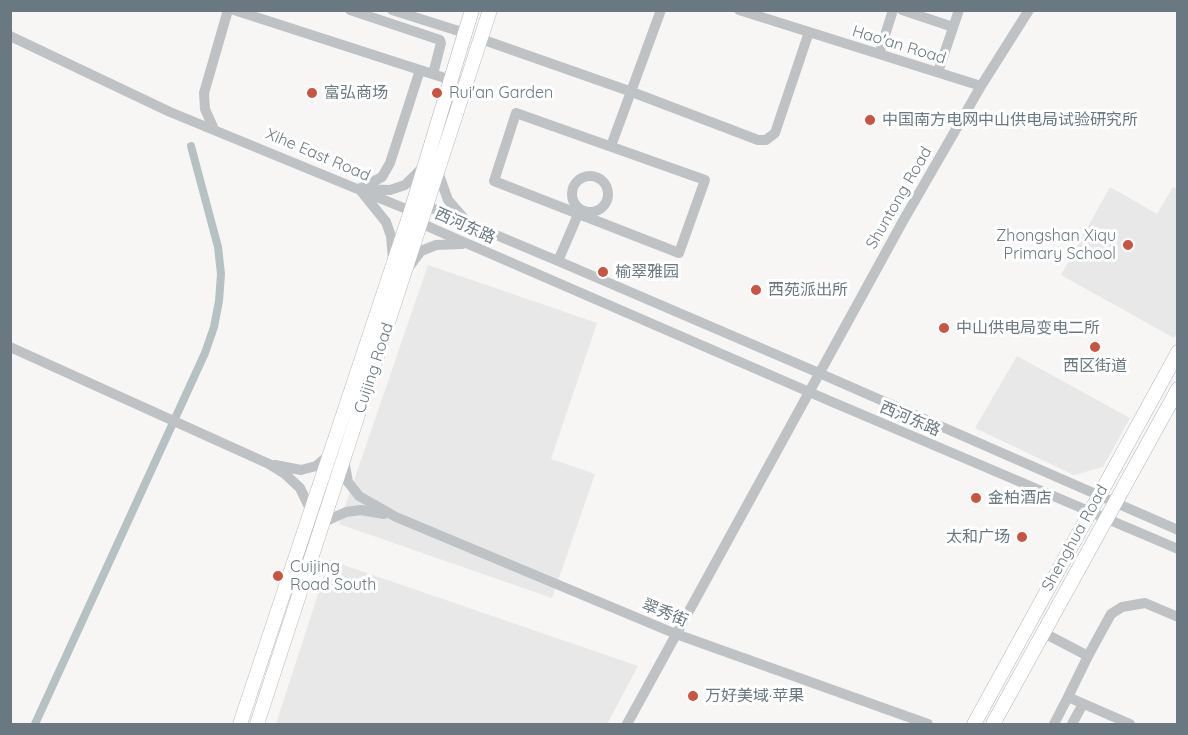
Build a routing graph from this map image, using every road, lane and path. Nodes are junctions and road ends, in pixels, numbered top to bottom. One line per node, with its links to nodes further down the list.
1 (228, 10): 25 (street)
2 (234, 10): 19 (street)
3 (350, 10): 21 (street)
4 (392, 10): 15 (street)
5 (472, 10): 15 (main road, Cuijing Road)
6 (490, 10): 17 (main road, Cuijing Road)
7 (661, 10): 24 (street)
8 (739, 10): 14 (street, Hao'an Road)
9 (892, 10): 18 (street)
10 (902, 10): 13 (street)
11 (959, 10): 13 (street)
12 (1029, 10): 23 (street, Shuntong Road)
13 (953, 27): 20 (street)
14 (809, 32): 18 (street, Hao'an Road); 24 (street)
15 (465, 33): 22 (main road, Cuijing Road)
16 (10, 36): 25 (street, Xihe East Road)
17 (481, 39): 24 (street); 28 (main road, Cuijing Road)
18 (879, 54): 20 (street, Hao'an Road)
19 (420, 70): 21 (street); 29 (street)
20 (938, 72): 23 (street, Hao'an Road)
21 (433, 74): 22 (street)
22 (451, 80): 27 (main road, Cuijing Road)
23 (981, 86): 40 (street, Shuntong Road)
24 (632, 92): 26 (street)
25 (213, 127): 29 (street, Xihe East Road)
26 (611, 146): 32 (street); 32 (street)
27 (425, 165): 29 (street); 31 (main road, Cuijing Road)
28 (438, 172): 30 (main road, Cuijing Road); 34 (street)
29 (359, 189): 31 (street, Xihe East Road); 37 (street)
30 (427, 206): 31 (street, 西河东路); 33 (main road, Cuijing Road); 34 (street, 西河东路)
31 (411, 211): 33 (street, 西河东路); 37 (main road, Cuijing Road)
32 (579, 212): 36 (street)
33 (421, 223): 35 (street, 西河东路); 37 (main road, Cuijing Road)
34 (471, 225): 36 (street, 西河东路)
35 (466, 244): 37 (street); 42 (street, 西河东路)
36 (558, 261): 40 (street, 西河东路)
37 (399, 269): 43 (main road, Cuijing Road); 44 (main road, Cuijing Road)
38 (10, 347): 45 (street)
39 (1178, 352): 46 (main road, Shenghua Road)
40 (819, 373): 42 (street, Shuntong Road); 46 (street, 西河东路)
41 (1178, 389): 47 (main road, Shenghua Road)
42 (808, 392): 49 (street, 西河东路); 57 (street, Shuntong Road)
43 (330, 454): 45 (street); 48 (main road, Cuijing Road)
44 (344, 460): 50 (street); 52 (main road, Cuijing Road)
45 (269, 464): 48 (street)
46 (1098, 496): 47 (street, 西河东路); 49 (main road, Shenghua Road)
47 (1116, 504): 51 (main road, Shenghua Road); 53 (street, 西河东路)
48 (311, 511): 61 (main road, Cuijing Road)
49 (1090, 512): 51 (street, 西河东路); 65 (main road, Shenghua Road)
50 (396, 517): 52 (street); 57 (street, 翠秀街)
51 (1107, 519): 54 (street, 西河东路); 56 (main road, Shenghua Road)
52 (324, 522): 62 (main road, Cuijing Road)
53 (1178, 530)
54 (1178, 549)
55 (1178, 617): 58 (street)
56 (1044, 633): 58 (street); 66 (main road, Shenghua Road)
57 (676, 634): 63 (street, Shuntong Road); 64 (street, 翠秀街)
58 (1088, 656): 59 (street)
59 (1068, 697): 60 (street); 67 (street)
60 (1083, 704): 68 (street); 69 (street)
61 (240, 724)
62 (257, 724)
63 (627, 724)
64 (928, 724)
65 (974, 724)
66 (993, 724)
67 (1054, 724)
68 (1072, 724)
69 (1130, 724)

